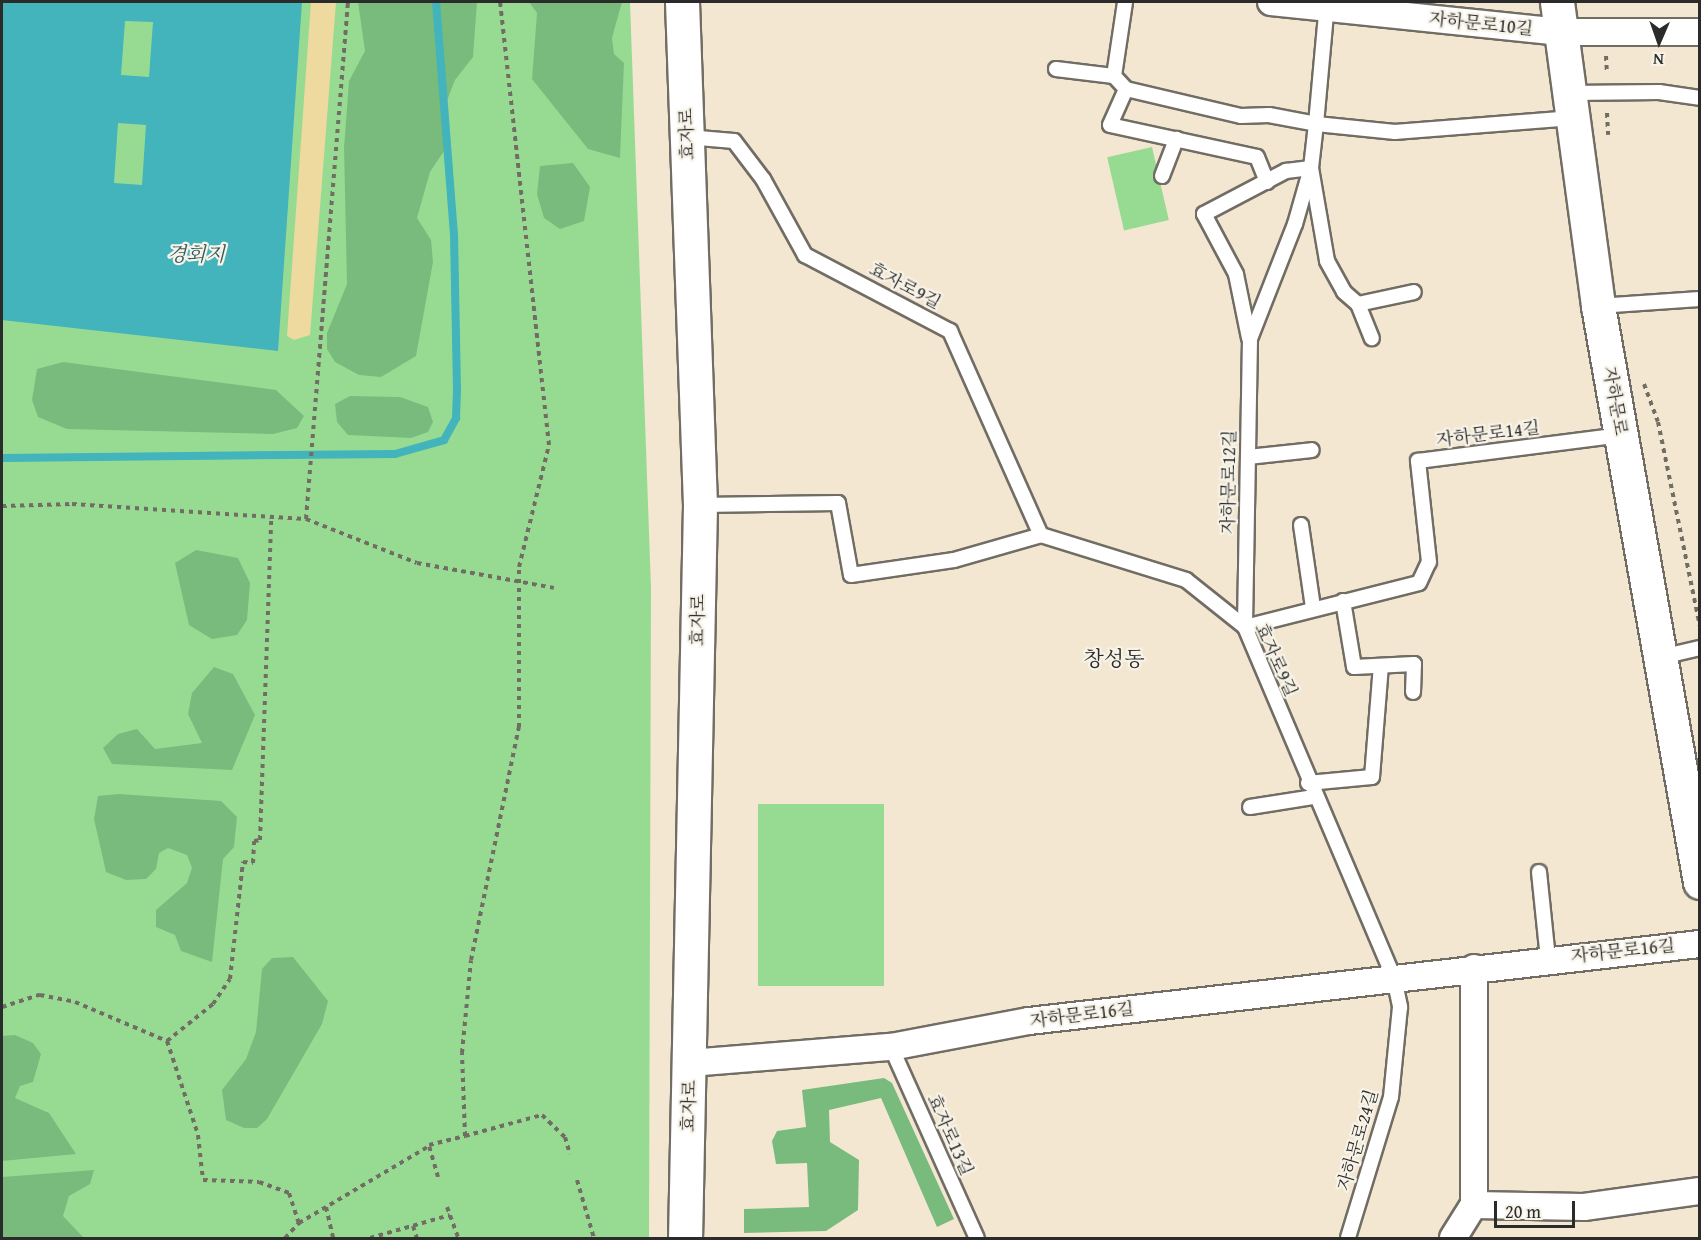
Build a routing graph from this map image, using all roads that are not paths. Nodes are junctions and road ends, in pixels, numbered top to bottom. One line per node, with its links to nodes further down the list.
1 (682, 2): 13 (street, 효자로)
2 (1125, 2): 8 (lane)
3 (1271, 2): 4 (street, 자하문로10길)
4 (1327, 5): 5 (street, 자하문로10길); 12 (lane)
5 (1560, 17): 6 (street, 자하문로10길); 11 (street, 자하문로)
6 (1700, 32)
7 (1056, 69): 8 (lane)
8 (1114, 76): 9 (lane)
9 (1126, 89): 12 (lane); 14 (lane)
10 (1700, 98): 11 (lane)
11 (1572, 106): 12 (lane); 21 (street, 자하문로)
12 (1316, 124): 15 (lane, 자하문로12길)
13 (687, 137): 27 (street, 효자로); 29 (lane, 효자로9길)
14 (1176, 139): 16 (lane); 17 (lane)
15 (1311, 168): 17 (lane, 자하문로12길); 20 (lane, 자하문로12길); 23 (lane, 자하문로12길)
16 (1162, 176)
17 (1267, 182): 23 (lane, 자하문로12길)
18 (1414, 292): 20 (lane)
19 (1700, 299): 21 (lane)
20 (1358, 304): 22 (lane, 자하문로12길)
21 (1599, 306): 24 (street, 자하문로)
22 (1372, 338)
23 (1250, 339): 26 (lane, 자하문로12길)
24 (1621, 435): 30 (lane, 자하문로14길); 34 (street, 자하문로)
25 (1312, 450): 26 (lane)
26 (1248, 456): 32 (lane, 자하문로12길)
27 (700, 505): 29 (lane); 48 (street, 효자로)
28 (1302, 525): 31 (lane)
29 (1041, 535): 32 (lane, 효자로9길)
30 (1343, 601): 31 (lane, 자하문로14길); 35 (lane)
31 (1313, 607): 32 (lane, 자하문로14길)
32 (1245, 627): 37 (lane, 효자로9길)
33 (1700, 648): 34 (lane)
34 (1656, 658): 39 (street, 자하문로)
35 (1381, 666): 36 (lane); 37 (lane)
36 (1413, 692)
37 (1308, 783): 38 (lane, 효자로9길)
38 (1314, 796): 40 (lane); 46 (lane, 효자로9길)
39 (1692, 798): 42 (street, 자하문로)
40 (1250, 807)
41 (1539, 872): 44 (lane, 자하문로16길)
42 (1700, 882)
43 (1700, 944): 44 (street, 자하문로16길)
44 (1548, 959): 45 (street, 자하문로16길)
45 (1474, 968): 46 (street, 자하문로16길); 50 (street)
46 (1394, 978): 47 (street, 자하문로16길); 53 (lane, 자하문로24길)
47 (891, 1047): 48 (street, 자하문로16길); 52 (lane, 효자로13길)
48 (690, 1064): 51 (street, 효자로)
49 (1700, 1191): 50 (street)
50 (1474, 1205): 54 (street)
51 (685, 1239)
52 (977, 1239)
53 (1348, 1239)
54 (1453, 1239)

